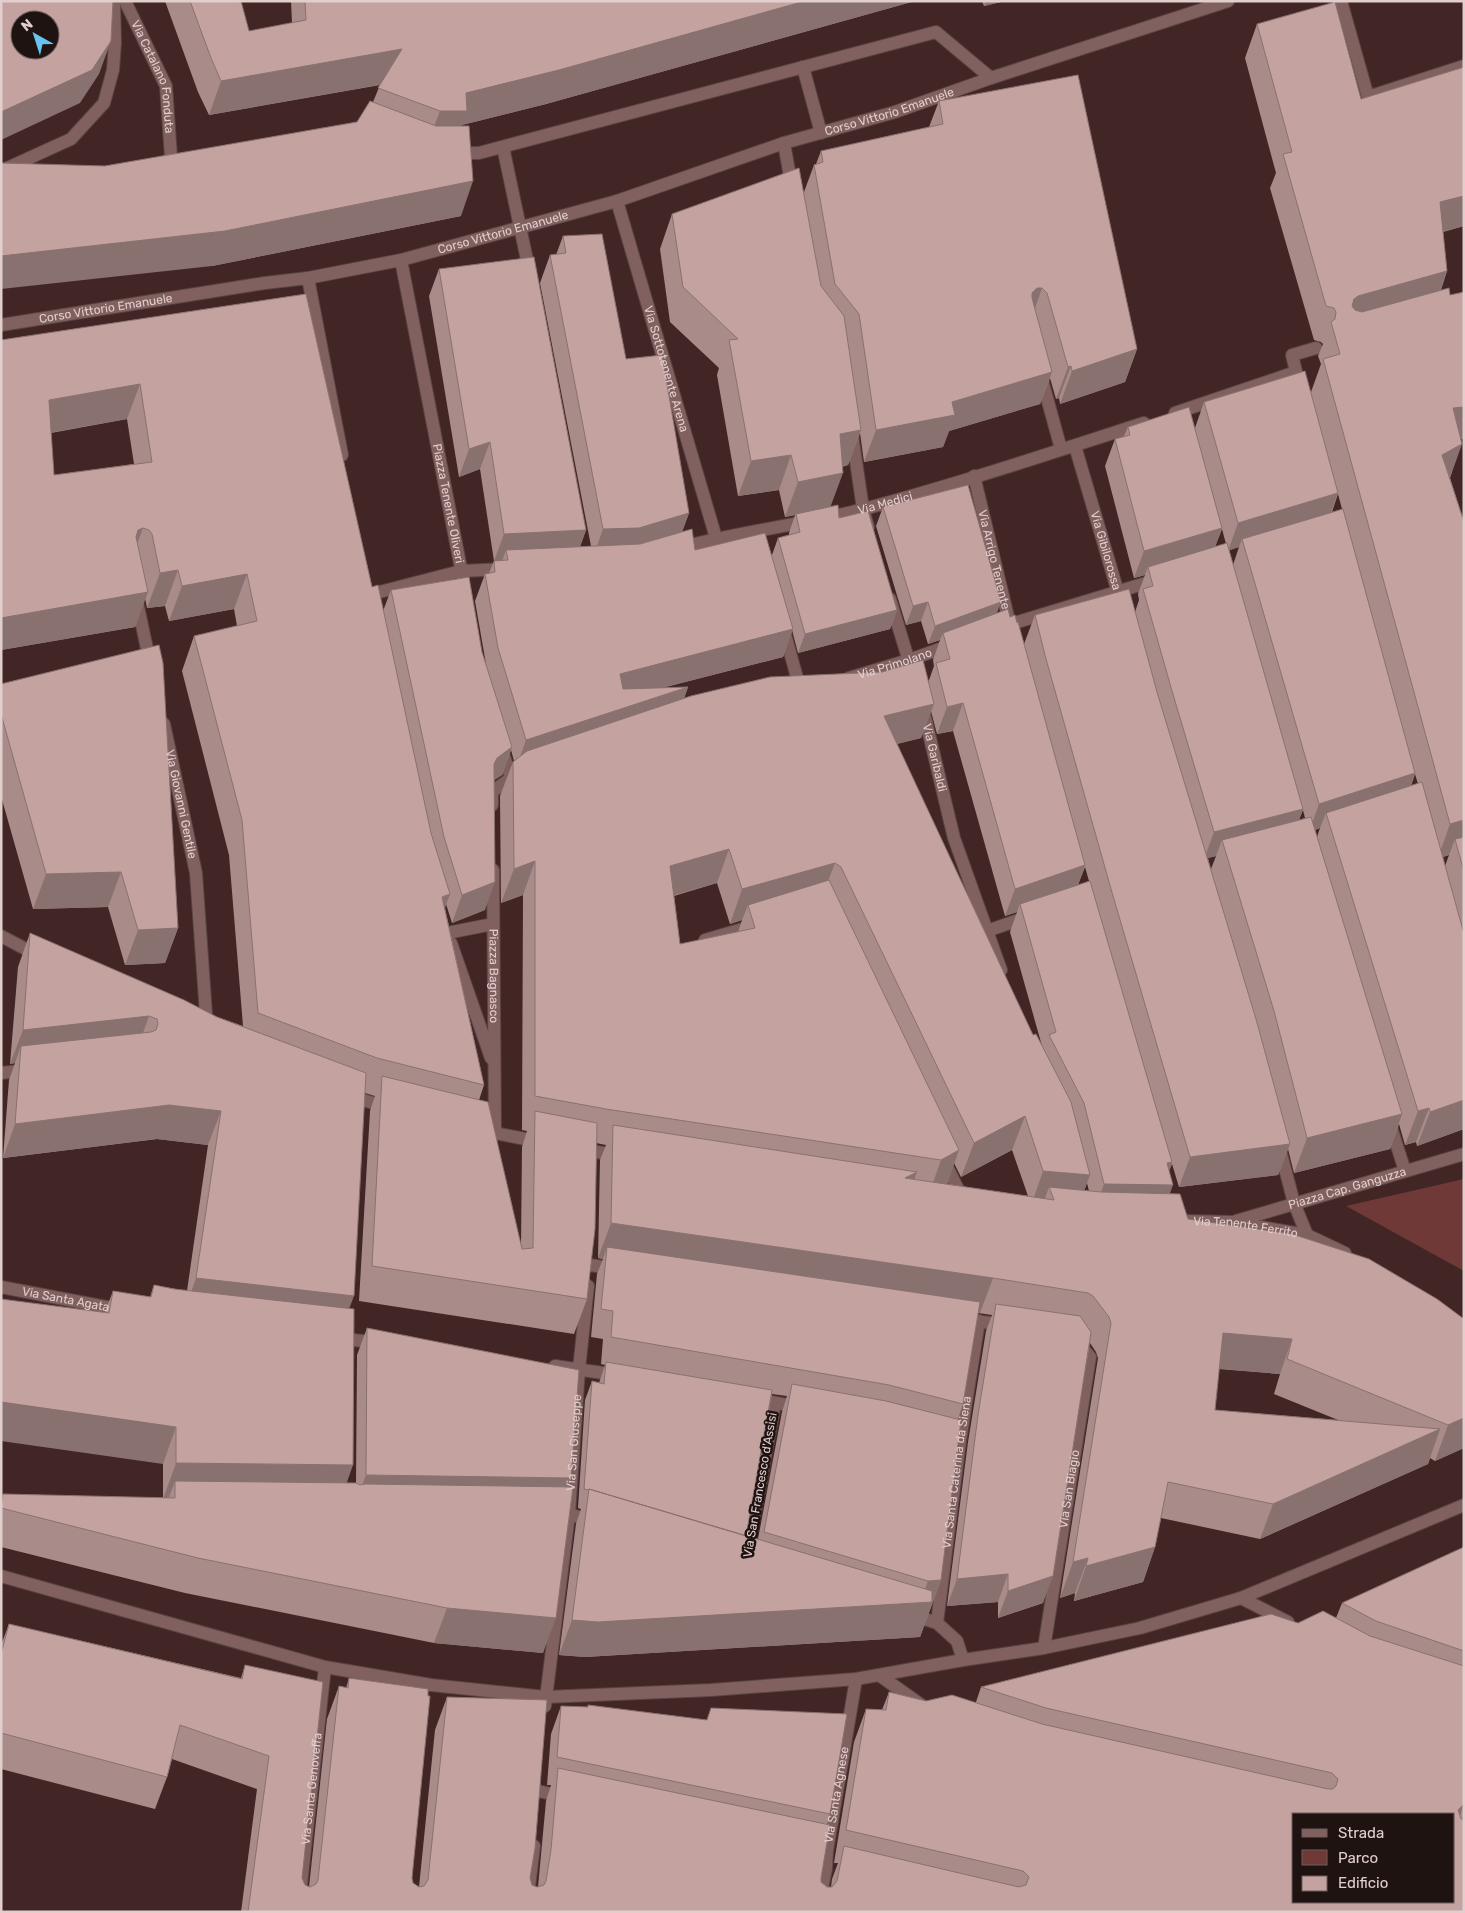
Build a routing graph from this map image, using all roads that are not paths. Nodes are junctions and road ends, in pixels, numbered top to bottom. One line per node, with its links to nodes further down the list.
1 (114, 1): 13 (street, Via Catalano Fonduta)
2 (124, 1): 12 (street, Via Catalano Fonduta)
3 (1228, 1): 7 (street, Corso Vittorio Emanuele)
4 (1341, 1): 5 (street)
5 (1464, 66)
6 (803, 67): 7 (street); 8 (street); 10 (street)
7 (991, 78): 8 (street, Corso Vittorio Emanuele)
8 (821, 133): 9 (street, Corso Vittorio Emanuele)
9 (784, 143): 15 (street); 16 (street, Corso Vittorio Emanuele)
10 (503, 147): 11 (street); 17 (street)
11 (444, 153)
12 (171, 157)
13 (5, 169): 14 (street)
14 (36, 171)
15 (794, 199)
16 (618, 201): 17 (street, Corso Vittorio Emanuele); 33 (street, Via Sottotenente Arena)
17 (520, 227): 18 (street, Corso Vittorio Emanuele); 20 (street)
18 (401, 260): 19 (street, Corso Vittorio Emanuele); 36 (street, Piazza Tenente Oliveri)
19 (308, 278): 21 (street, Corso Vittorio Emanuele); 29 (street)
20 (532, 286)
21 (1, 325)
22 (1316, 348): 24 (street)
23 (1038, 365): 28 (street)
24 (1296, 372): 25 (street); 27 (street, Via Medici)
25 (1301, 390)
26 (850, 424): 31 (street)
27 (1075, 446): 28 (street, Via Medici); 41 (street, Via Gibilorossa)
28 (1061, 450): 30 (street, Via Medici)
29 (344, 470)
30 (974, 476): 31 (street, Via Medici); 45 (street, Via Arrigo Tenente)
31 (863, 509): 32 (street); 33 (street, Via Medici)
32 (872, 537)
33 (716, 538): 34 (street, Via Medici)
34 (668, 552)
35 (519, 568): 36 (street)
36 (461, 571): 40 (street); 42 (street, Piazza Tenente Oliveri)
37 (1165, 577): 41 (street)
38 (886, 584): 48 (street)
39 (134, 589): 49 (street)
40 (465, 590)
41 (1118, 591): 43 (street, Via Gibilorossa); 45 (street)
42 (368, 595)
43 (1123, 610)
44 (780, 616): 52 (street)
45 (1011, 629): 46 (street)
46 (991, 630)
47 (964, 640): 48 (street, Via Primolano)
48 (909, 660): 50 (street); 51 (street, Via Primolano)
49 (148, 666)
50 (914, 677)
51 (837, 681)
52 (801, 692)
53 (918, 694): 63 (street, Via Garibaldi)
54 (160, 710): 68 (street, Via Giovanni Gentile)
55 (496, 732): 57 (street)
56 (531, 771): 57 (street)
57 (510, 778): 58 (street)
58 (492, 820)
59 (493, 858): 62 (street)
60 (1040, 913): 63 (street)
61 (765, 922): 65 (street)
62 (493, 924): 69 (street, Piazza Bagnasco); 69 (street, Piazza Bagnasco)
63 (987, 930): 67 (street, Via Garibaldi)
64 (1, 936): 66 (street)
65 (690, 944)
66 (52, 963)
67 (1004, 979)
68 (208, 1043)
69 (495, 1068): 77 (street, Piazza Bagnasco)
70 (40, 1069): 71 (street)
71 (1, 1073)
72 (335, 1090): 74 (street)
73 (1384, 1106): 81 (street)
74 (401, 1110)
75 (468, 1127): 77 (street)
76 (1275, 1130): 82 (street)
77 (495, 1133): 80 (street)
78 (937, 1146): 83 (street)
79 (1464, 1154): 81 (street, Piazza Cap. Ganguzza)
80 (632, 1157)
81 (1404, 1171): 82 (street, Piazza Cap. Ganguzza)
82 (1294, 1203): 85 (street, Piazza Cap. Ganguzza); 86 (street)
83 (962, 1208)
84 (1176, 1218): 85 (street, Via Tenente Ferrito)
85 (1232, 1222): 86 (street, Via Tenente Ferrito)
86 (1307, 1235): 87 (street, Via Tenente Ferrito)
87 (1357, 1259)
88 (629, 1270): 98 (street, Via San Giuseppe)
89 (1, 1287): 90 (street, Via Santa Agata)
90 (134, 1313)
91 (950, 1317): 92 (street)
92 (979, 1322): 93 (street); 111 (street, Via Santa Caterina da Siena)
93 (1017, 1327)
94 (1069, 1335): 113 (street, Via San Biagio)
95 (329, 1337): 96 (street)
96 (387, 1344)
97 (541, 1364): 98 (street)
98 (579, 1369): 99 (street); 105 (street, Via San Giuseppe)
99 (626, 1377)
100 (738, 1395): 101 (street)
101 (775, 1403): 102 (street); 107 (street, Via San Francesco d'Assisi)
102 (812, 1409)
103 (1463, 1507): 109 (street)
104 (540, 1514): 105 (street)
105 (569, 1514): 106 (street); 118 (street, Via San Giuseppe)
106 (606, 1525)
107 (745, 1566)
108 (1, 1576): 115 (street)
109 (1241, 1598): 112 (street); 113 (street)
110 (901, 1612): 111 (street)
111 (937, 1623): 114 (street)
112 (1301, 1629)
113 (1044, 1648): 114 (street)
114 (963, 1660): 116 (street)
115 (325, 1667): 118 (street); 125 (street, Via Santa Genoveffa)
116 (879, 1675): 117 (street); 119 (street)
117 (856, 1679): 118 (street); 126 (street, Via Santa Agnese)
118 (546, 1697): 120 (street, Via San Giuseppe)
119 (935, 1714)
120 (545, 1715)
121 (538, 1791): 122 (street)
122 (577, 1799)
123 (535, 1837): 124 (street)
124 (530, 1911)
125 (298, 1912)
126 (816, 1912)

